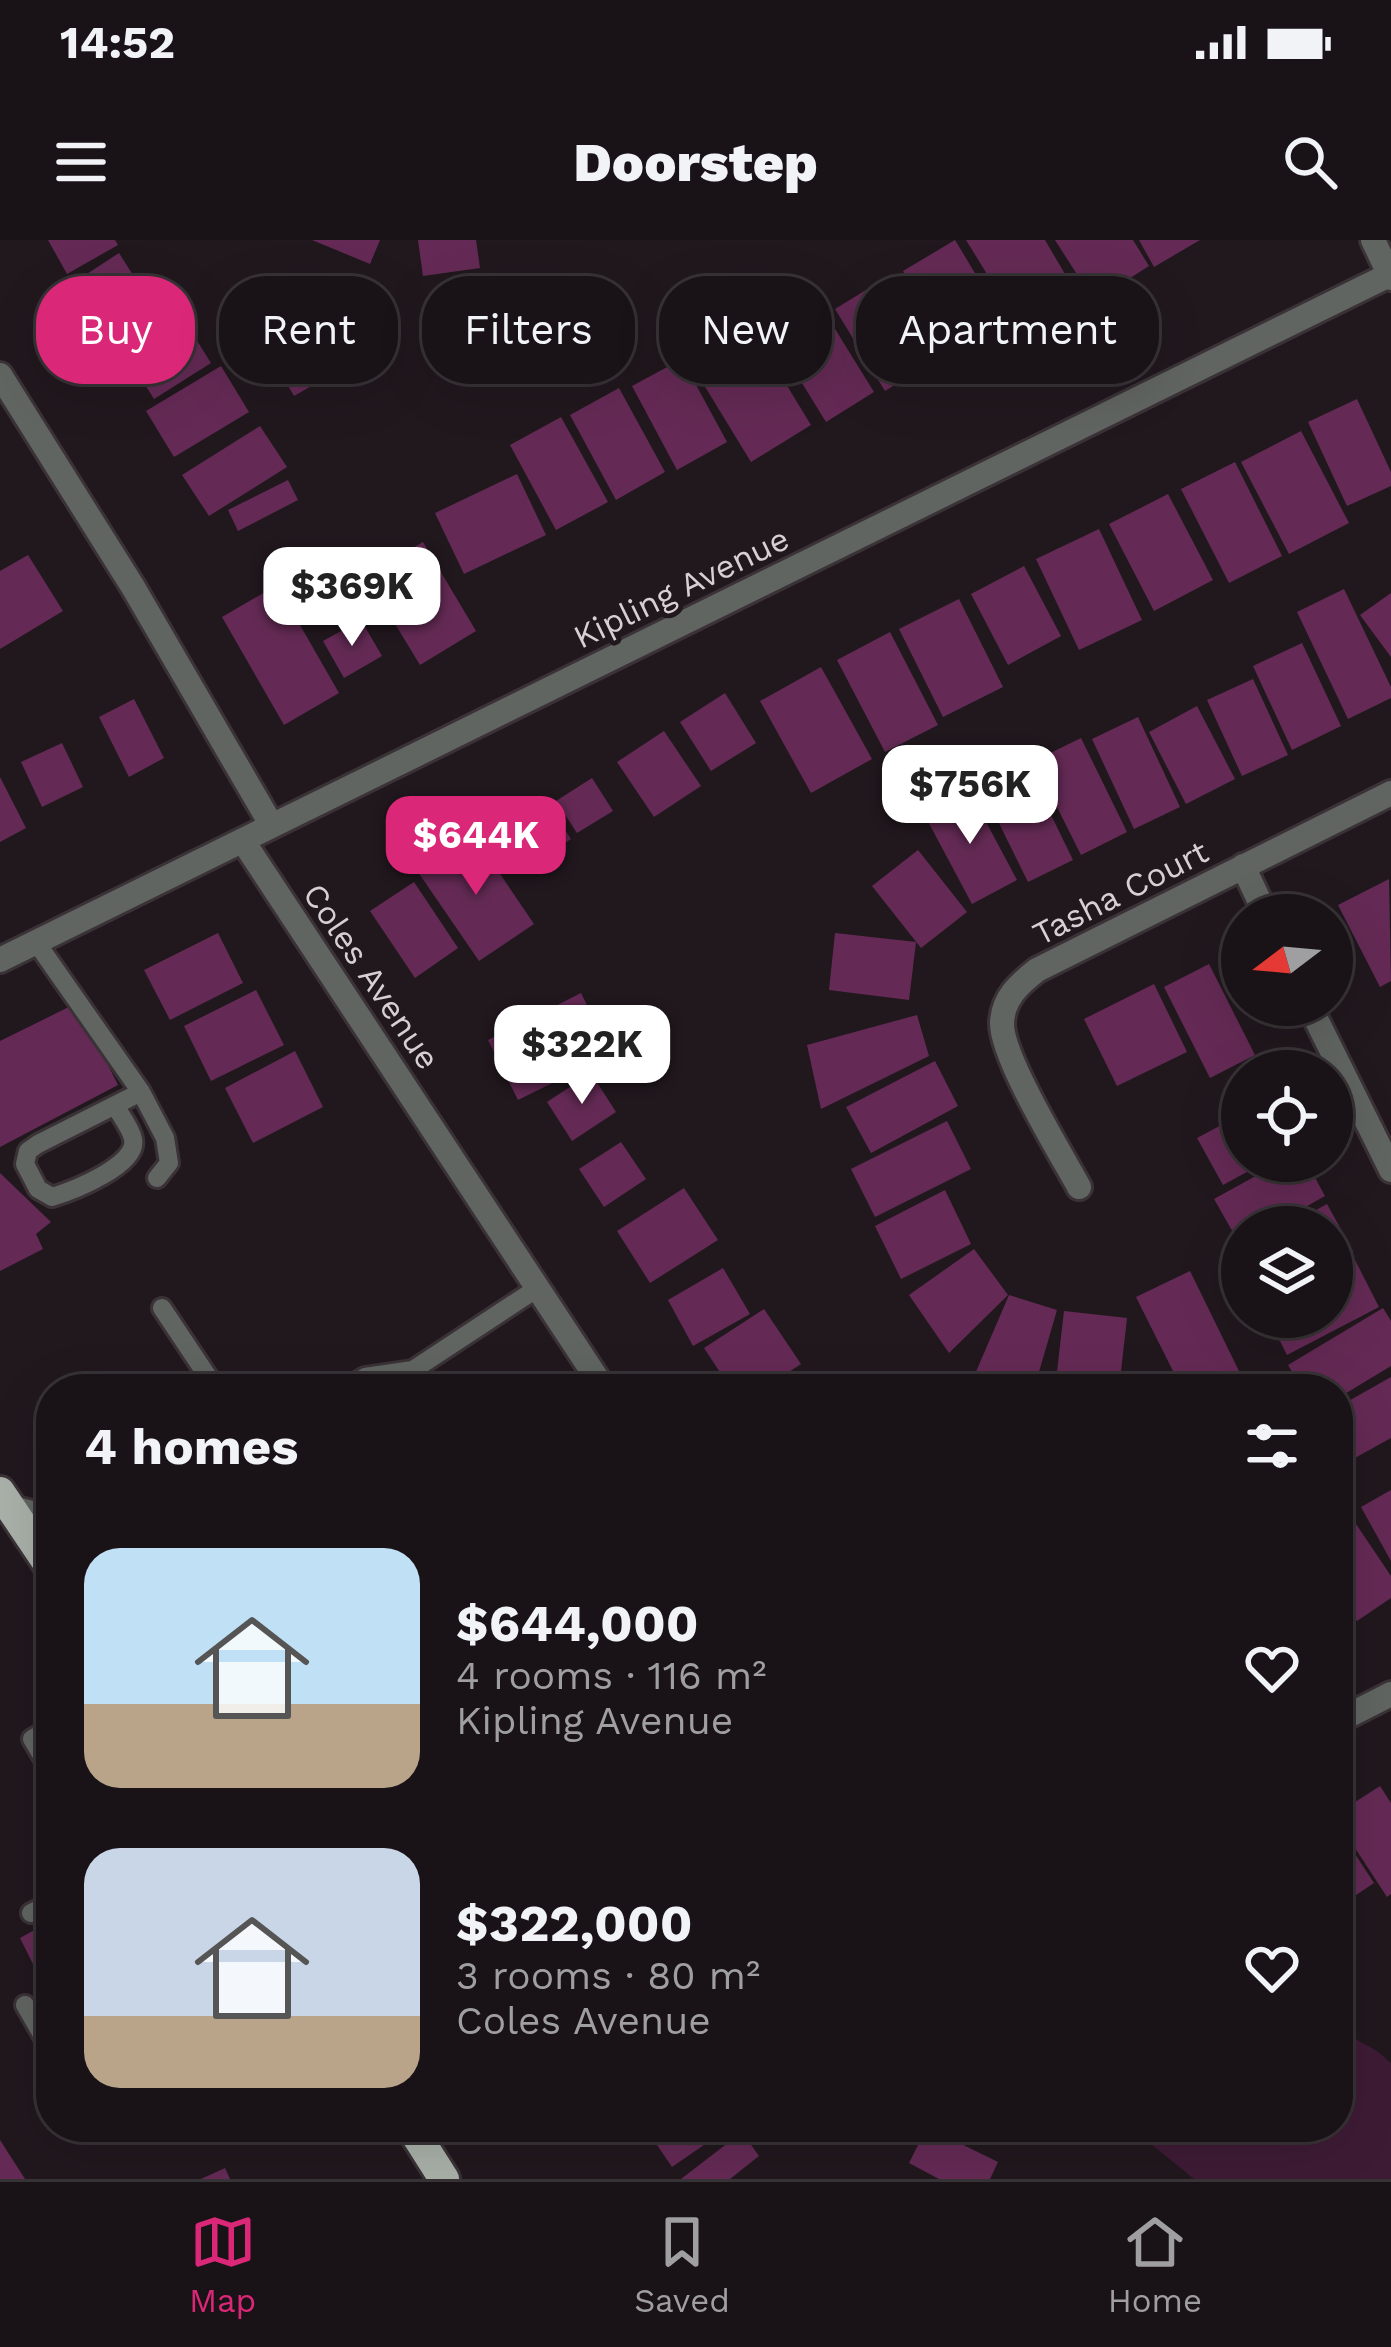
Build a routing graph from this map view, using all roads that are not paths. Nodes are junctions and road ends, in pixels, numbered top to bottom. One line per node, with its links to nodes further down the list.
1 (1373, 240): 2 (street)
2 (1390, 275): 5 (street, Kipling Avenue)
3 (0, 375): 5 (street)
4 (1391, 793): 7 (street, Tasha Court)
5 (272, 826): 6 (street, Kipling Avenue)
6 (242, 841): 9 (street, Kipling Avenue); 17 (street, Coles Avenue)
7 (1243, 866): 8 (street); 16 (street, Tasha Court)
8 (1256, 894)
9 (36, 942): 10 (street, Kipling Avenue); 12 (lane)
10 (0, 960)
11 (1320, 1026): 14 (street)
12 (141, 1091): 13 (lane); 15 (lane)
13 (115, 1106): 13 (lane)
14 (1391, 1170)
15 (157, 1178)
16 (1079, 1187)
17 (538, 1287): 20 (lane); 21 (street, Coles Avenue)
18 (162, 1308): 19 (lane)
19 (206, 1374)
20 (385, 1374)
21 (594, 1374)
22 (4, 1498): 23 (lane); 24 (main road)
23 (36, 1510)
24 (36, 1546)
25 (1391, 1694): 26 (street)
26 (1353, 1713)
27 (36, 1910): 28 (lane)
28 (31, 1913)
29 (25, 2005): 30 (lane)
30 (36, 2024)
31 (421, 2142): 32 (main road)
32 (444, 2179)

